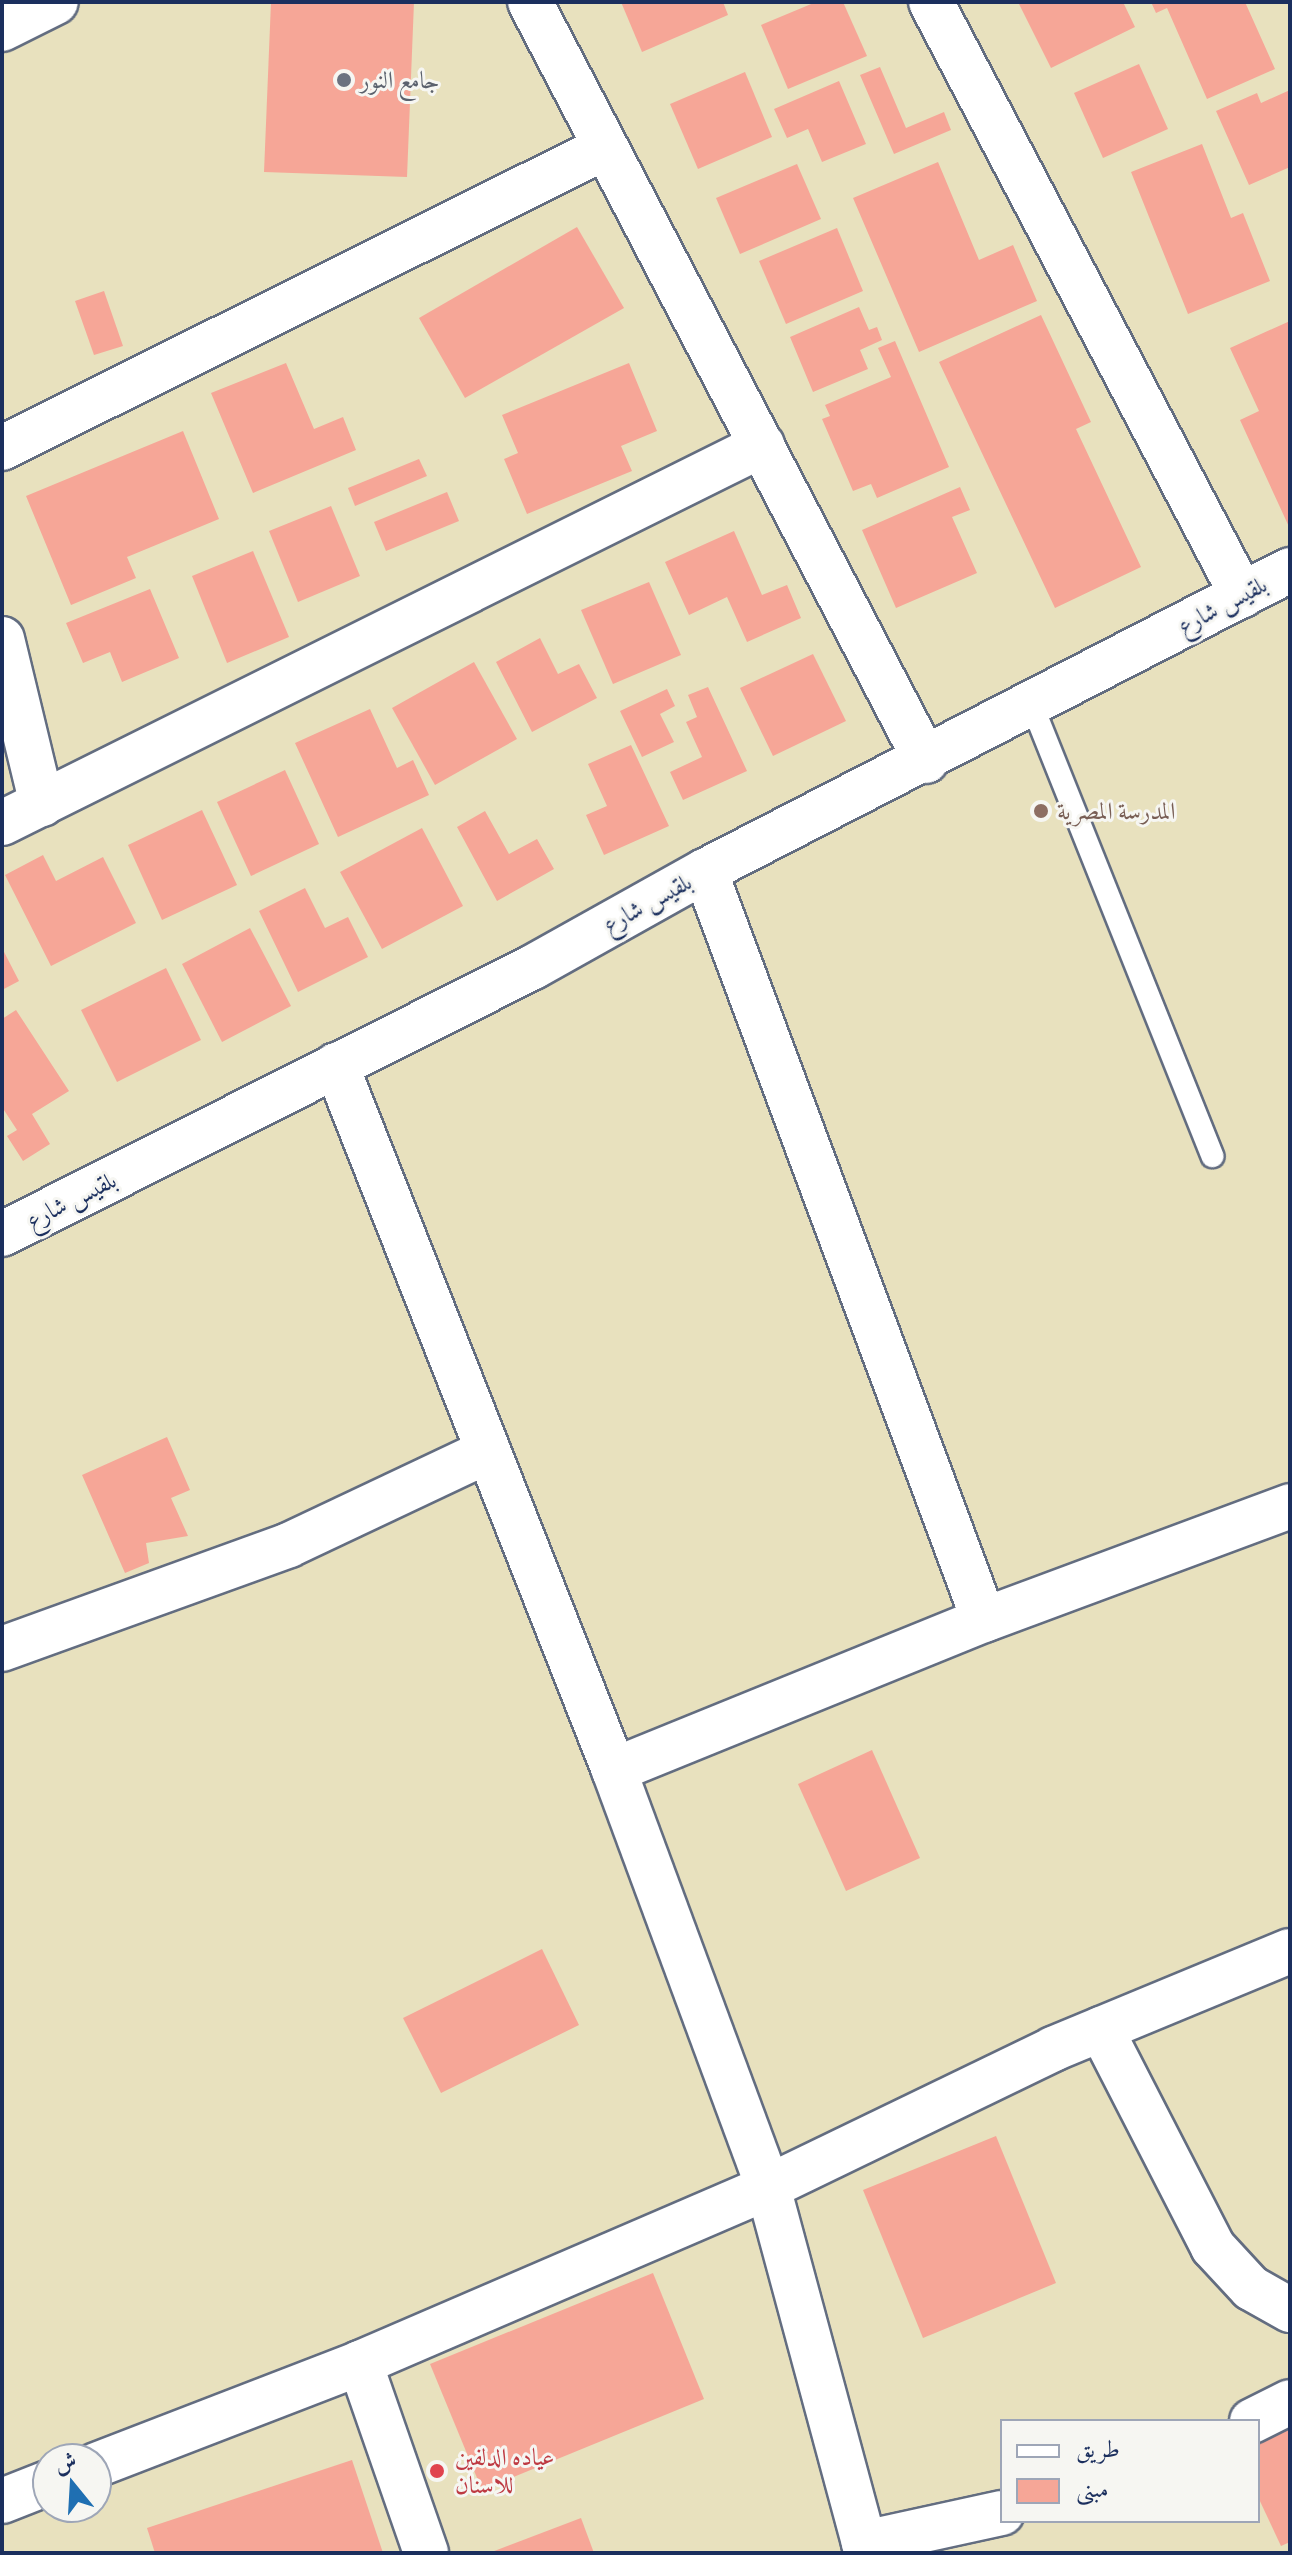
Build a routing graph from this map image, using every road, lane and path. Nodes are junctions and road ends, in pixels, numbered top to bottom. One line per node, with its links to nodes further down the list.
1 (56, 2): 4 (street)
2 (530, 2): 5 (street)
3 (931, 2): 9 (street)
4 (2, 29)
5 (604, 148): 6 (street); 7 (street)
6 (762, 445): 12 (street); 13 (street)
7 (2, 448)
8 (1290, 570): 9 (street, بلقيس شارع)
9 (1242, 595): 11 (street, بلقيس شارع)
10 (2, 639): 13 (street)
11 (1032, 705): 12 (street, بلقيس شارع); 17 (lane)
12 (926, 761): 15 (street, بلقيس شارع)
13 (42, 804): 14 (street)
14 (2, 823)
15 (705, 871): 16 (street, بلقيس شارع); 21 (street)
16 (336, 1065): 18 (street, بلقيس شارع); 19 (street)
17 (1212, 1156)
18 (2, 1234)
19 (488, 1451): 22 (street); 23 (street)
20 (1290, 1506): 21 (street)
21 (984, 1620): 23 (street)
22 (2, 1649)
23 (614, 1770): 26 (street)
24 (1290, 1951): 25 (street)
25 (1101, 2029): 26 (street); 27 (street)
26 (768, 2187): 28 (street); 35 (street)
27 (1290, 2310)
28 (360, 2363): 31 (street); 36 (street)
29 (1290, 2402): 30 (street)
30 (1256, 2419)
31 (112, 2459)
32 (32, 2489): 33 (street)
33 (2, 2501)
34 (1000, 2514): 35 (street)
35 (866, 2548)
36 (426, 2553)

